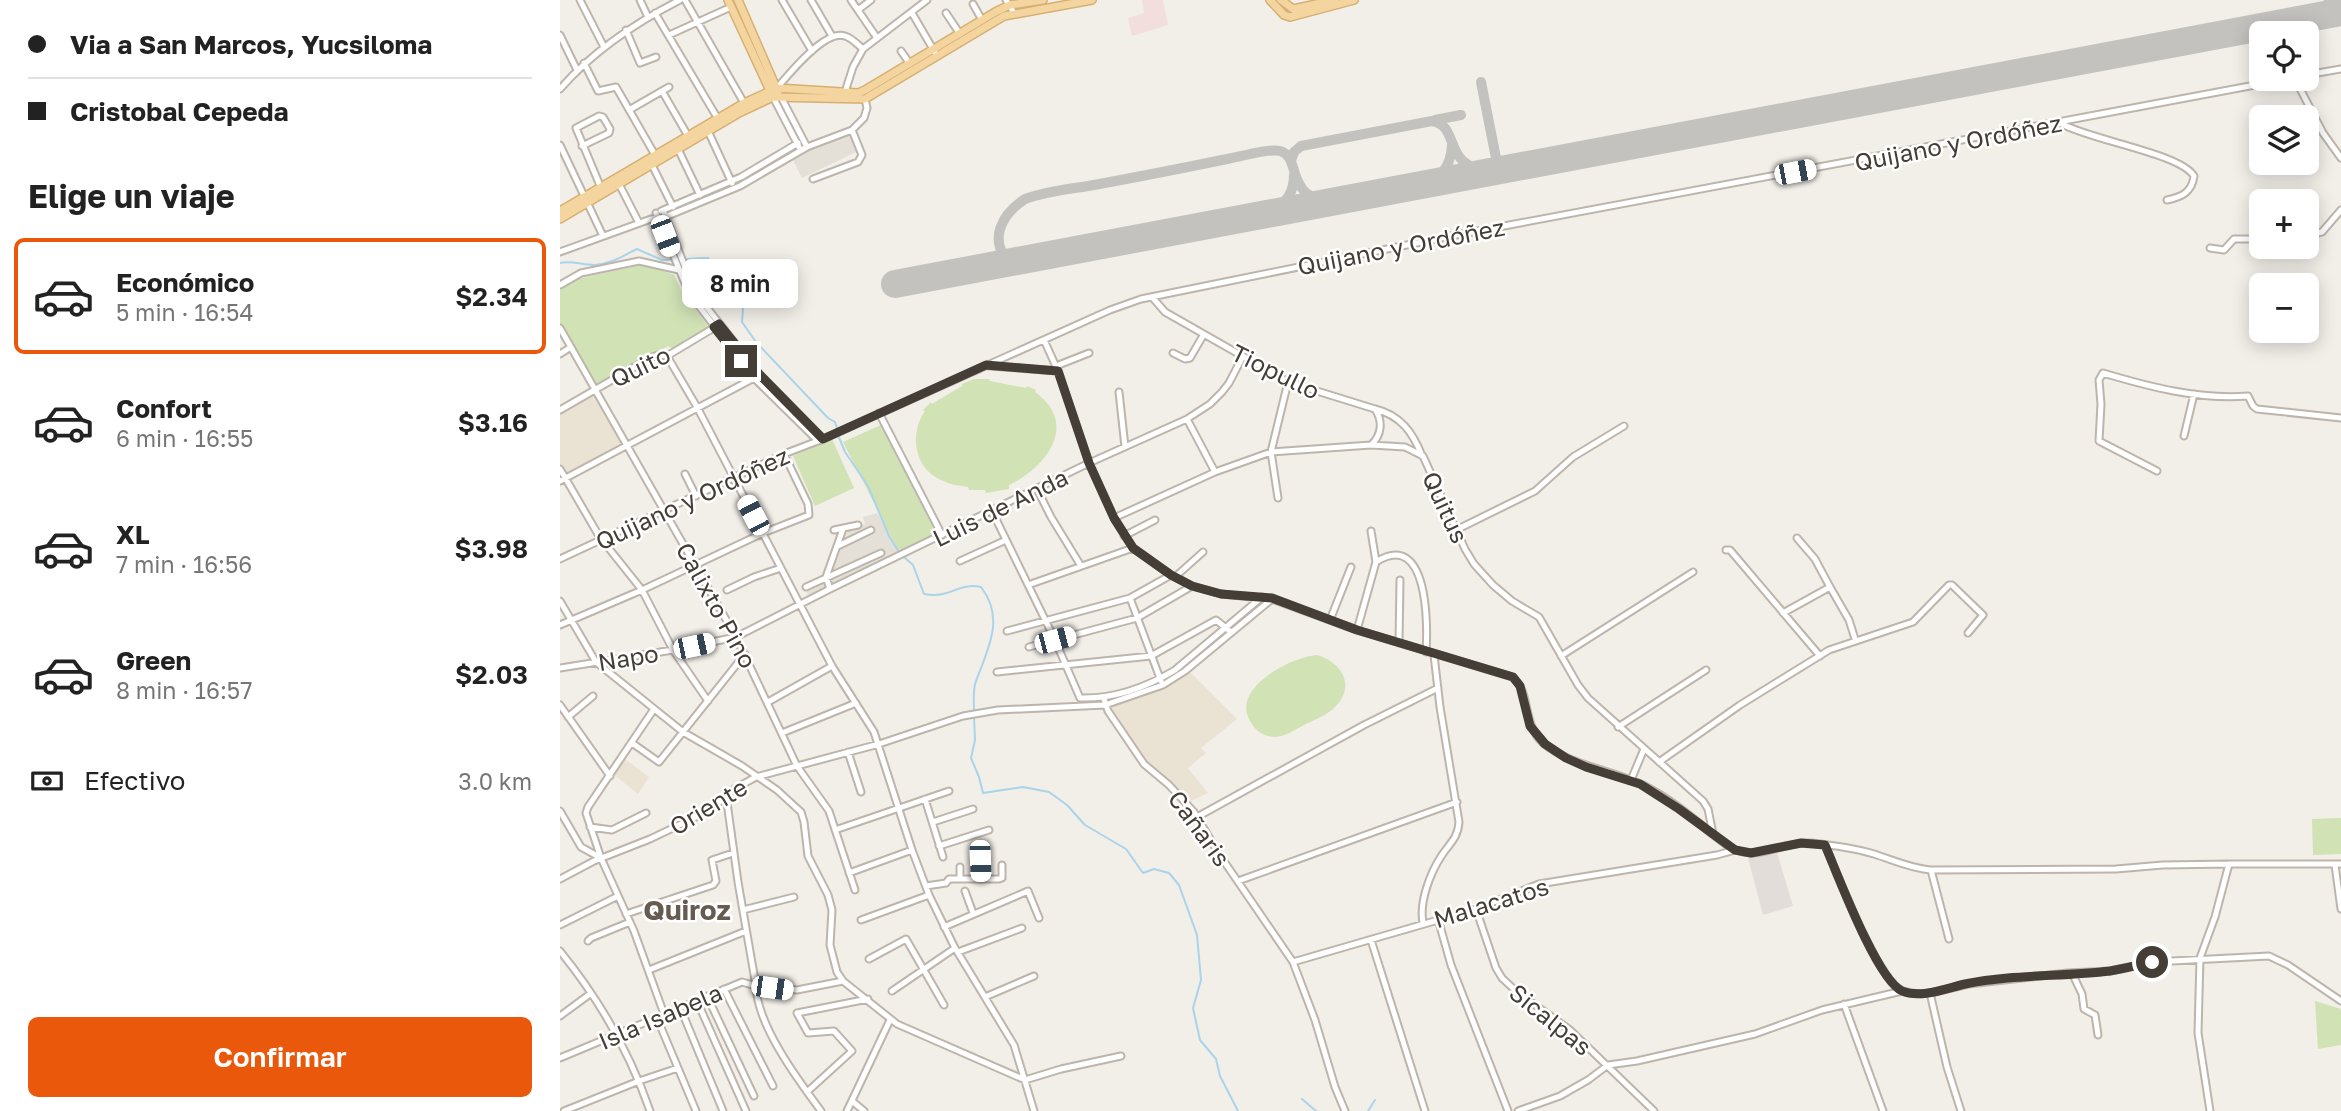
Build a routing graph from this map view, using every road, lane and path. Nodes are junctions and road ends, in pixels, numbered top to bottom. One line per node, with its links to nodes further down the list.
1 (580, 0): 32 (street)
2 (640, 0): 23 (street)
3 (683, 0): 20 (street); 25 (street)
4 (738, 0): 49 (main road)
5 (782, 0): 34 (street)
6 (811, 0): 30 (street)
7 (851, 0): 19 (street)
8 (871, 0): 19 (street)
9 (927, 0): 21 (street)
10 (1043, 0): 18 (main road)
11 (1092, 0): 18 (main road)
12 (1269, 0): 17 (main road)
13 (1335, 0): 17 (main road)
14 (1353, 0): 17 (main road)
15 (730, 3): 25 (street); 49 (main road)
16 (973, 4): 24 (street)
17 (1282, 4)
18 (1010, 6): 24 (main road); 36 (main road)
19 (858, 10): 31 (street)
20 (655, 13): 23 (street); 29 (street)
21 (912, 13): 31 (street); 36 (street)
22 (946, 13): 27 (street)
23 (648, 17): 26 (street)
24 (982, 20): 27 (main road)
25 (697, 22): 29 (street); 51 (street)
26 (626, 30): 32 (street); 37 (street)
27 (960, 34): 36 (main road)
28 (560, 35): 41 (street)
29 (669, 35): 53 (street)
30 (832, 36): 33 (street); 34 (street)
31 (877, 38): 33 (street)
32 (604, 47): 38 (street)
33 (863, 49): 48 (street)
34 (812, 51): 49 (street)
35 (901, 51): 39 (street)
36 (936, 53): 39 (main road); 50 (main road)
37 (656, 57)
38 (584, 63): 41 (street); 52 (street)
39 (910, 64): 48 (main road)
40 (2341, 69): 42 (street)
41 (577, 70): 45 (street)
42 (2319, 73)
43 (2249, 86): 54 (street, Quijano y Ordóñez)
44 (668, 87): 46 (street)
45 (560, 89)
46 (662, 91): 52 (street); 57 (street)
47 (2301, 91): 64 (street)
48 (845, 92): 49 (main road)
49 (775, 93): 50 (main road); 51 (main road); 56 (main road); 58 (street); 62 (street)
50 (865, 99): 55 (street)
51 (744, 103): 53 (main road)
52 (629, 110): 63 (street)
53 (718, 119): 57 (main road)
54 (2060, 122): 73 (street); 89 (street, Quijano y Ordóñez)
55 (852, 130): 62 (street); 66 (street)
56 (708, 131): 61 (main road); 67 (street)
57 (688, 136): 63 (main road)
58 (798, 143): 62 (street); 67 (street)
59 (560, 145): 72 (street)
60 (582, 146): 60 (street); 69 (street)
61 (678, 149): 65 (main road); 71 (street)
62 (804, 149): 70 (street)
63 (655, 155): 69 (main road)
64 (2341, 158)
65 (652, 165): 68 (main road); 74 (street)
66 (813, 179)
67 (731, 181): 70 (street); 71 (street)
68 (619, 184): 72 (main road); 80 (street)
69 (601, 188): 72 (main road)
70 (734, 189): 74 (street)
71 (699, 195): 74 (street)
72 (586, 200): 75 (main road); 79 (main road); 82 (street)
73 (2167, 200)
74 (674, 210): 77 (street)
75 (560, 211)
76 (2341, 211): 81 (street)
77 (664, 214): 78 (street); 86 (street)
78 (657, 216): 80 (street); 87 (street)
79 (560, 219)
80 (639, 223): 82 (street)
81 (2319, 233)
82 (603, 236): 85 (street)
83 (2249, 239): 84 (street)
84 (2210, 248)
85 (560, 252)
86 (684, 266): 87 (street); 90 (street)
87 (678, 271): 88 (street); 90 (street)
88 (560, 285)
89 (1152, 297): 92 (street, Tiopullo); 93 (street, Quijano y Ordóñez)
90 (717, 326): 99 (street, Quito); 104 (street)
91 (560, 328): 94 (street, Calixto Pino)
92 (1204, 334): 97 (street); 100 (street, Tiopullo)
93 (1044, 340): 95 (street, Quijano y Ordóñez); 103 (street)
94 (571, 348): 98 (street); 106 (street, Calixto Pino)
95 (1018, 352): 101 (street, Quijano y Ordóñez); 102 (street)
96 (1088, 353): 103 (street)
97 (1173, 353)
98 (560, 354)
99 (667, 356): 106 (street, Quito); 109 (street)
100 (1243, 356): 105 (street, Tiopullo); 114 (street, Luis de Anda)
101 (986, 365): 102 (street); 112 (street, Quijano y Ordóñez)
102 (1022, 368): 103 (street)
103 (1057, 368): 126 (street)
104 (757, 376): 109 (street); 116 (street); 118 (street)
105 (1288, 382): 110 (street, Tiopullo); 123 (street)
106 (594, 389): 111 (street, Quito); 119 (street, Calixto Pino)
107 (1119, 392): 121 (street)
108 (2194, 394): 113 (street); 117 (street); 128 (street)
109 (696, 407): 119 (street); 131 (street)
110 (1375, 409): 120 (street); 125 (street, Tiopullo)
111 (560, 410)
112 (878, 413): 118 (street, Quijano y Ordóñez); 147 (street)
113 (2341, 418)
114 (1187, 419): 121 (street, Luis de Anda); 129 (street)
115 (1624, 426): 144 (street)
116 (806, 429): 118 (street); 122 (street)
117 (2184, 436)
118 (820, 440): 122 (street, Quijano y Ordóñez)
119 (628, 445): 132 (street); 136 (street, Calixto Pino)
120 (1371, 445): 123 (street, Quitus); 125 (street, Quitus)
121 (1125, 447): 126 (street, Luis de Anda)
122 (799, 449): 124 (street, Quijano y Ordóñez)
123 (1271, 452): 129 (street, Quitus); 135 (street)
124 (784, 454): 131 (street, Quijano y Ordóñez); 146 (street)
125 (1423, 456): 144 (street, Quitus)
126 (1089, 463): 133 (street, Luis de Anda); 138 (street)
127 (560, 469): 132 (street)
128 (2157, 471)
129 (1216, 472): 138 (street, Quitus)
130 (685, 474): 134 (street)
131 (733, 478): 134 (street, Quijano y Ordóñez); 146 (street)
132 (563, 480): 151 (street)
133 (1037, 489): 137 (street, Luis de Anda); 161 (street)
134 (696, 496): 136 (street, Quijano y Ordóñez)
135 (1278, 498)
136 (664, 511): 151 (street, Quijano y Ordóñez); 160 (street, Calixto Pino)
137 (992, 511): 147 (street, Luis de Anda); 150 (street)
138 (1114, 518): 148 (street)
139 (1155, 520): 148 (street)
140 (858, 525): 141 (street)
141 (843, 529): 142 (street); 152 (street)
142 (834, 530)
143 (871, 530): 152 (street)
144 (1456, 530): 200 (street, Quitus)
145 (1371, 531): 159 (street)
146 (763, 533): 160 (street); 163 (street)
147 (942, 535): 172 (street, Luis de Anda)
148 (1125, 536): 153 (street)
149 (1797, 538): 171 (street)
150 (1006, 540): 158 (street); 168 (street)
151 (603, 541): 157 (street, Quijano y Ordóñez); 173 (street)
152 (838, 546): 166 (street)
153 (1133, 548): 161 (street); 165 (street)
154 (1726, 550): 180 (street)
155 (1203, 552): 165 (street)
156 (881, 553): 166 (street)
157 (560, 559)
158 (960, 561)
159 (1376, 562): 187 (street); 196 (street)
160 (696, 565): 173 (street); 190 (street, Calixto Pino)
161 (1081, 566): 168 (street)
162 (1351, 567): 183 (street)
163 (781, 568): 174 (street); 179 (street)
164 (1693, 572): 200 (street)
165 (1173, 576): 169 (street); 176 (street)
166 (826, 577): 170 (street); 172 (street)
167 (1400, 580): 193 (street)
168 (1028, 585): 182 (street)
169 (1192, 586): 175 (street); 181 (street)
170 (806, 587)
171 (1830, 587): 180 (street); 191 (street)
172 (830, 589): 179 (street, Luis de Anda)
173 (642, 590): 184 (street); 195 (street)
174 (727, 590)
175 (1262, 597): 177 (street); 186 (street)
176 (1130, 598): 181 (street); 182 (street)
177 (1272, 598): 183 (street); 186 (street)
178 (560, 601): 184 (street)
179 (798, 605): 190 (street, Luis de Anda); 204 (street)
180 (1783, 613): 201 (street)
181 (1137, 618): 192 (street); 199 (street)
182 (1045, 620): 188 (street); 192 (street)
183 (1330, 620): 187 (street)
184 (570, 621): 185 (street); 202 (street)
185 (560, 625)
186 (1228, 630): 199 (street); 208 (street)
187 (1357, 630): 193 (street)
188 (1007, 631)
189 (1968, 633): 191 (street)
190 (736, 637): 195 (street, Napo); 197 (street, Calixto Pino)
191 (1855, 639): 201 (street)
192 (1055, 640): 194 (street); 203 (street)
193 (1399, 643): 196 (street)
194 (1029, 647)
195 (673, 650): 202 (street, Napo); 212 (street)
196 (1426, 652): 198 (street)
197 (745, 654): 212 (street); 213 (street, Calixto Pino)
198 (1434, 655): 209 (street); 231 (street)
199 (1151, 656): 203 (street); 208 (street)
200 (1561, 656): 220 (street, Quitus)
201 (1820, 656): 227 (street)
202 (596, 662): 205 (street, Napo); 218 (street)
203 (1065, 664): 207 (street); 211 (street)
204 (832, 666): 213 (street); 215 (street)
205 (560, 668)
206 (1706, 670): 220 (street)
207 (997, 672)
208 (1162, 682): 214 (street)
209 (1438, 688): 236 (street); 241 (street)
210 (593, 696): 219 (street)
211 (1080, 698): 214 (street); 217 (street)
212 (708, 701): 221 (street)
213 (768, 702): 222 (street, Calixto Pino)
214 (1104, 702): 217 (street, Oriente); 241 (street, Cañaris)
215 (856, 703): 222 (street); 224 (street)
216 (560, 705): 219 (street)
217 (1083, 705): 224 (street, Oriente)
218 (654, 709): 221 (street); 223 (street)
219 (568, 717): 229 (street)
220 (1618, 727): 225 (street, Quitus)
221 (683, 732): 223 (street); 230 (street)
222 (782, 733): 228 (street, Calixto Pino)
223 (632, 743): 229 (street)
224 (878, 744): 226 (street, Oriente); 237 (street)
225 (1644, 749): 227 (street, Quitus); 231 (street)
226 (848, 752): 228 (street, Oriente); 233 (street)
227 (1659, 762): 248 (street, Quitus)
228 (797, 766): 230 (street, Oriente); 245 (street, Calixto Pino)
229 (610, 776): 243 (street)
230 (756, 777): 234 (street, Oriente); 301 (street)
231 (1631, 780): 248 (street)
232 (948, 791): 235 (street)
233 (861, 792)
234 (726, 795): 253 (street); 255 (street, Oriente)
235 (925, 799): 237 (street); 242 (street)
236 (1457, 802): 266 (street); 282 (street)
237 (899, 808): 245 (street); 251 (street)
238 (973, 809): 242 (street)
239 (560, 811): 244 (street)
240 (646, 813): 243 (street)
241 (1197, 817): 266 (street, Cañaris)
242 (933, 822): 250 (street)
243 (590, 827): 255 (street)
244 (569, 829): 247 (street); 255 (street)
245 (835, 830): 262 (street, Calixto Pino)
246 (989, 830): 250 (street)
247 (560, 834)
248 (1713, 834): 252 (street)
249 (1825, 845): 252 (street, Malacatos); 261 (street, Malacatos); 305 (street)
250 (939, 846): 254 (street)
251 (912, 850): 262 (street); 267 (street)
252 (1735, 850): 273 (street, Malacatos)
253 (733, 853): 275 (street); 277 (street)
254 (943, 857)
255 (601, 858): 265 (street, Oriente); 271 (street)
256 (980, 861): 264 (street)
257 (2228, 864): 258 (street, Malacatos); 261 (street, Malacatos); 292 (street)
258 (2338, 864): 274 (street)
259 (1002, 865): 264 (street)
260 (960, 867): 263 (street)
261 (1931, 870): 287 (street)
262 (849, 873): 268 (street, Calixto Pino)
263 (960, 878): 264 (street); 267 (street)
264 (981, 878)
265 (560, 879)
266 (1238, 881): 295 (street, Cañaris)
267 (926, 886): 270 (street)
268 (855, 890)
269 (965, 891): 276 (street)
270 (929, 895): 280 (street); 284 (street)
271 (618, 896): 277 (street); 283 (street)
272 (794, 897): 275 (street)
273 (1476, 909): 279 (street, Malacatos); 324 (street, Sicalpas)
274 (2341, 909)
275 (743, 910): 286 (street)
276 (973, 913): 278 (street); 284 (street)
277 (626, 914): 281 (street)
278 (1039, 918)
279 (1438, 919): 282 (street, Malacatos); 346 (street)
280 (861, 920)
281 (630, 922): 289 (street); 298 (street)
282 (1423, 923): 288 (street, Malacatos)
283 (560, 925)
284 (944, 927): 290 (street)
285 (1022, 928): 290 (street)
286 (746, 931): 298 (street); 302 (street)
287 (1949, 939)
288 (1371, 940): 295 (street, Malacatos); 345 (street)
289 (588, 941)
290 (956, 950): 297 (street); 309 (street)
291 (560, 951): 294 (street)
292 (2200, 958): 299 (street); 312 (street); 351 (street)
293 (869, 959): 297 (street)
294 (569, 961): 296 (street); 307 (street)
295 (1293, 962): 344 (street, Cañaris)
296 (560, 967)
297 (923, 968): 304 (street); 314 (street)
298 (649, 970): 316 (street)
299 (2073, 973): 306 (street); 321 (street)
300 (1034, 976): 309 (street)
301 (843, 981): 302 (street, Isla Isabela); 310 (street)
302 (756, 986): 303 (street, Isla Isabela); 331 (street)
303 (724, 989): 308 (street, Isla Isabela); 330 (street)
304 (892, 990)
305 (1902, 991): 306 (street); 313 (street)
306 (1930, 993): 350 (street)
307 (590, 995): 317 (street); 320 (street)
308 (707, 996): 311 (street, Isla Isabela); 326 (street)
309 (985, 997): 327 (street)
310 (868, 999): 319 (street); 331 (street)
311 (696, 1000): 315 (street, Isla Isabela); 329 (street)
312 (2341, 1001)
313 (1844, 1004): 324 (street); 349 (street)
314 (944, 1005)
315 (680, 1007): 316 (street, Isla Isabela); 338 (street)
316 (664, 1014): 318 (street, Isla Isabela)
317 (560, 1016)
318 (657, 1018): 320 (street, Isla Isabela); 325 (street)
319 (890, 1020): 327 (street); 333 (street)
320 (618, 1035): 323 (street, Isla Isabela); 328 (street)
321 (2098, 1035)
322 (1121, 1056): 327 (street)
323 (560, 1058)
324 (1608, 1065): 334 (street, Sicalpas); 347 (street)
325 (678, 1069): 328 (street); 337 (street)
326 (746, 1078): 329 (street); 332 (street)
327 (1025, 1080): 343 (street)
328 (639, 1081): 335 (street); 336 (street)
329 (734, 1083): 339 (street)
330 (774, 1086)
331 (807, 1092): 340 (street)
332 (754, 1096)
333 (852, 1101): 341 (street); 342 (street)
334 (1653, 1110): 348 (street)
335 (564, 1111)
336 (650, 1111)
337 (696, 1111)
338 (723, 1111)
339 (746, 1111)
340 (821, 1111)
341 (847, 1111)
342 (864, 1111)
343 (1034, 1111)
344 (1345, 1111)
345 (1425, 1111)
346 (1508, 1111)
347 (1518, 1111)
348 (1662, 1111)
349 (1883, 1111)
350 (1961, 1111)
351 (2210, 1111)

